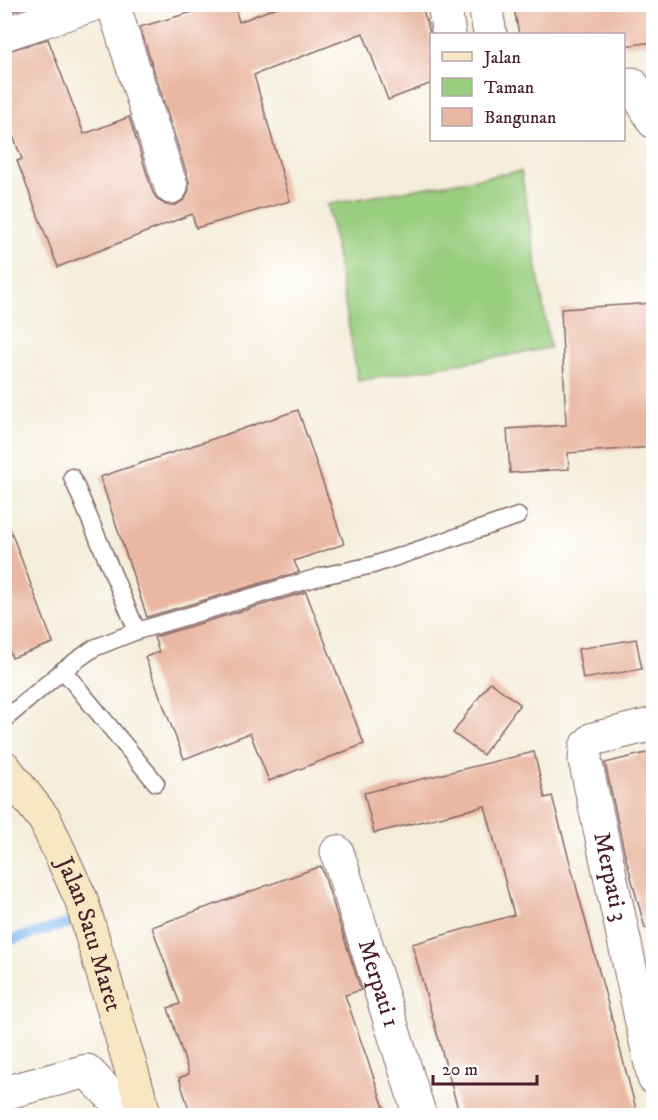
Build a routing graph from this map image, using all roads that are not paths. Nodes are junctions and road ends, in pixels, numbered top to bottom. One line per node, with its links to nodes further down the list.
1 (95, 4): 7 (street)
2 (113, 4): 10 (street)
3 (444, 4): 5 (street)
4 (485, 4): 6 (street)
5 (449, 33)
6 (490, 33)
7 (4, 34)
8 (633, 85): 9 (street)
9 (654, 122)
10 (171, 187)
11 (72, 477): 13 (lane)
12 (518, 516): 13 (lane)
13 (137, 631): 14 (lane)
14 (63, 670): 15 (lane); 18 (lane)
15 (4, 720)
16 (654, 724): 20 (street, Merpati 3)
17 (4, 767): 23 (street, Jalan Satu Maret)
18 (156, 783)
19 (337, 852): 24 (street, Merpati 1)
20 (654, 1078)
21 (4, 1093): 22 (street)
22 (120, 1116)
23 (146, 1116)
24 (420, 1116)

